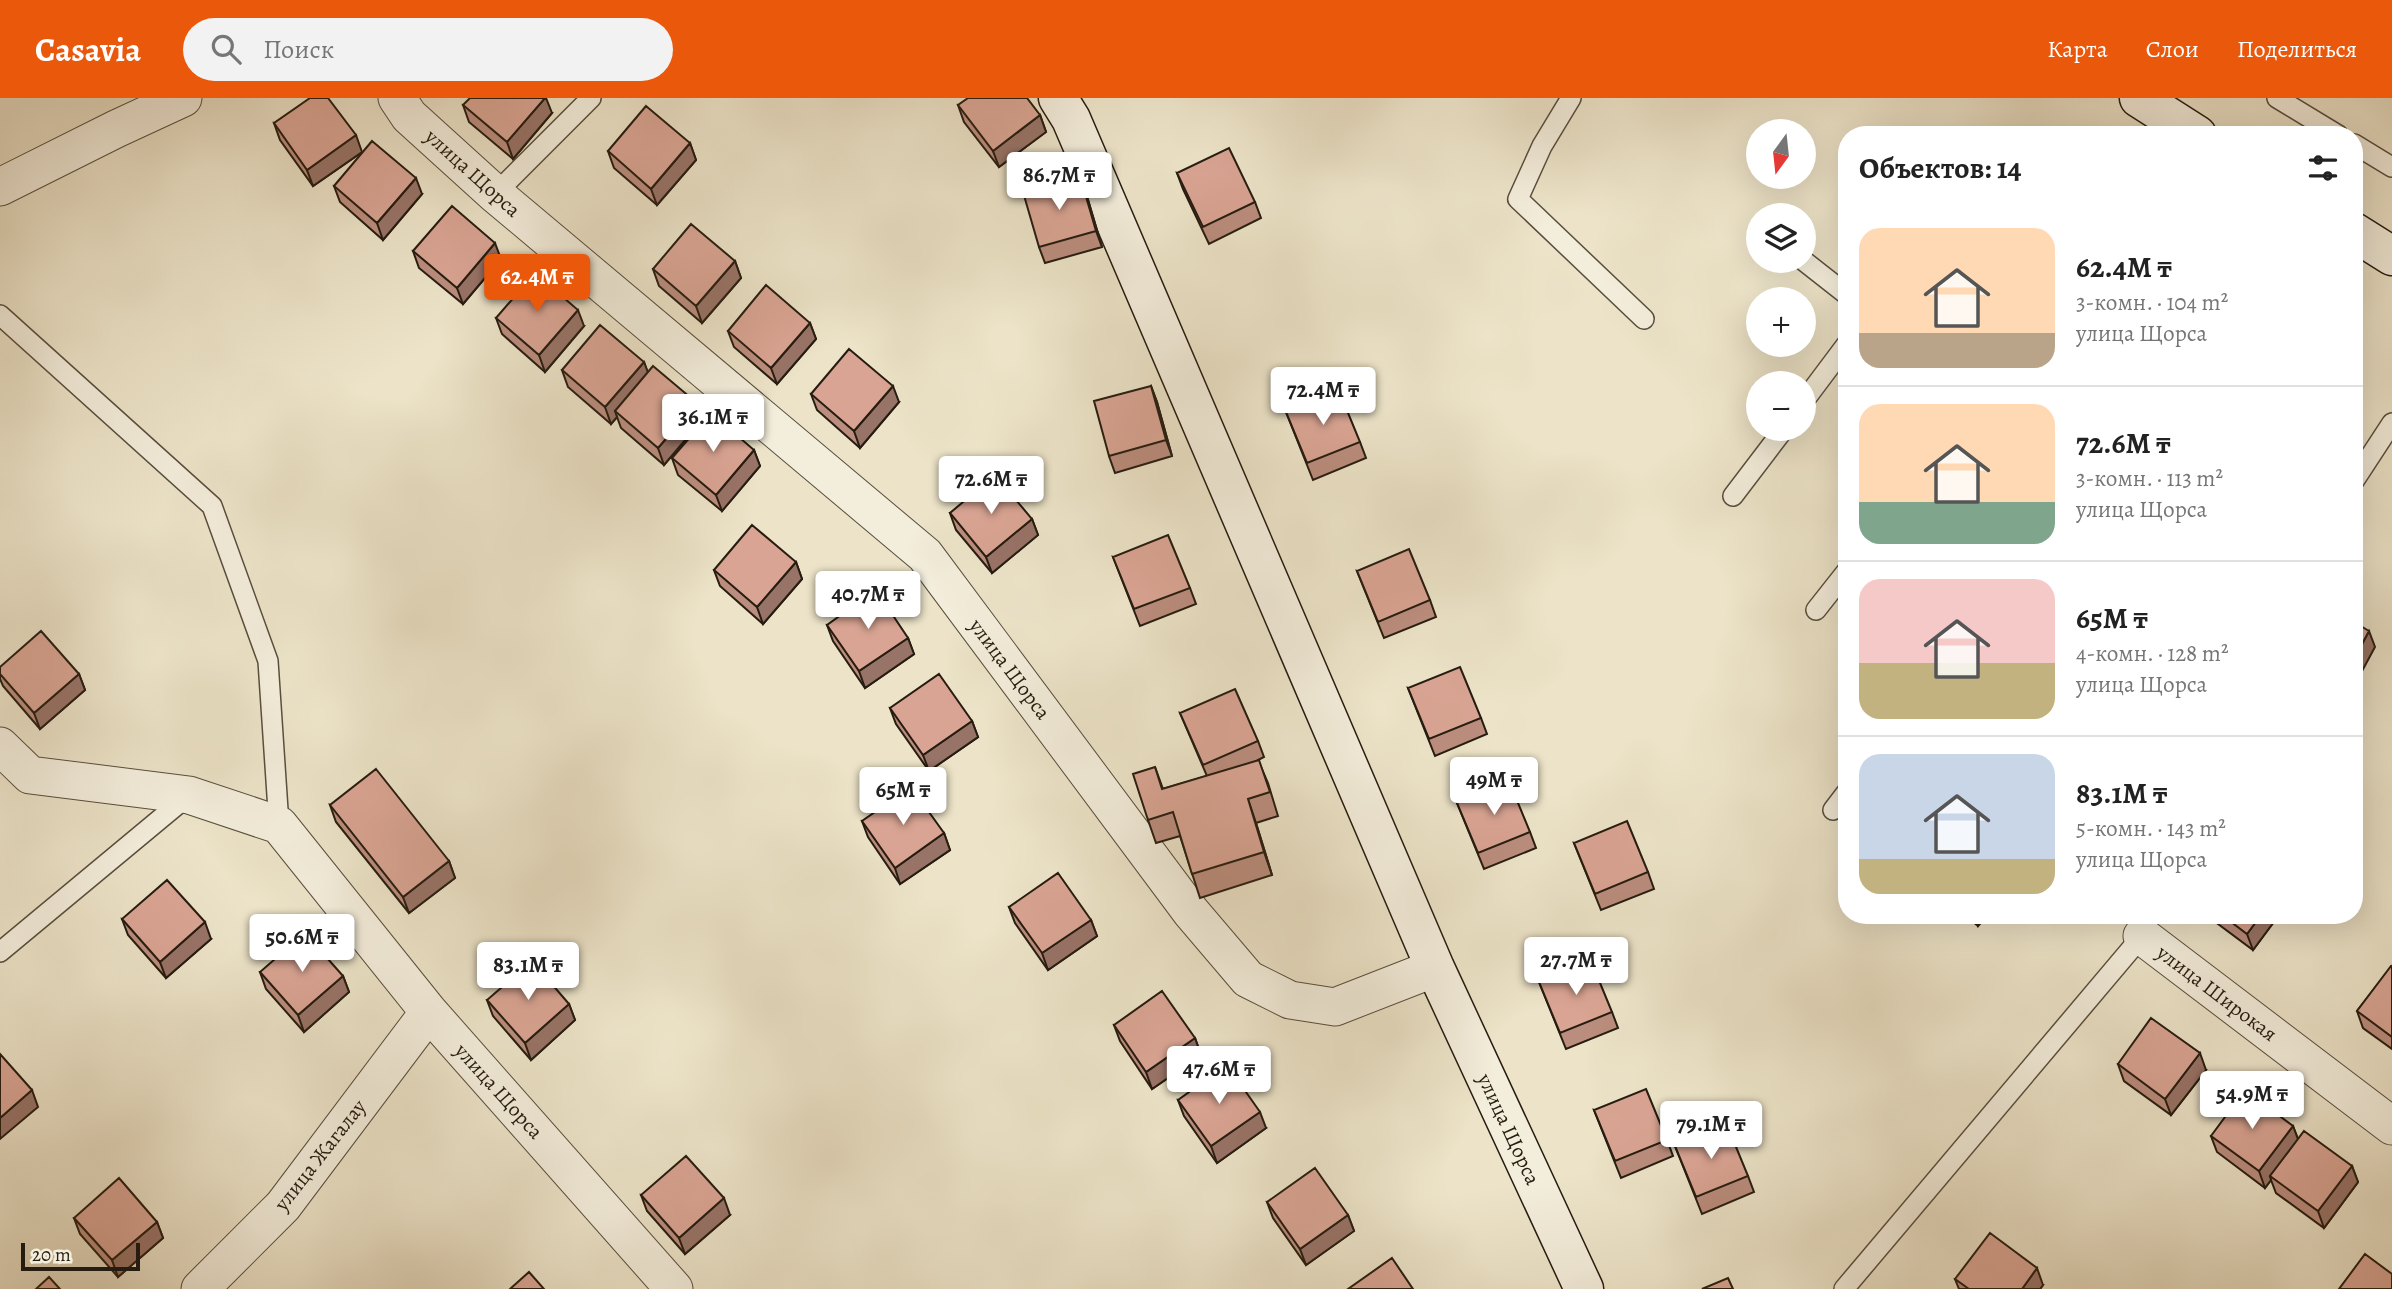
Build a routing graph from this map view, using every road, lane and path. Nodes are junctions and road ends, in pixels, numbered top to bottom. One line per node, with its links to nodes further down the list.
1 (183, 98): 12 (street)
2 (397, 98): 13 (street, улица Щорса)
3 (591, 98): 13 (lane)
4 (1058, 98): 35 (street, улица Щорса)
5 (1571, 98): 19 (lane)
6 (2277, 98): 9 (lane)
7 (2156, 103): 8 (street)
8 (2185, 126)
9 (2323, 126)
10 (2363, 149): 11 (lane)
11 (2392, 167)
12 (0, 187)
13 (495, 194): 35 (street, улица Щорса)
14 (2363, 238): 15 (street)
15 (2392, 256)
16 (1816, 270): 17 (lane)
17 (1838, 288)
18 (0, 315): 32 (lane)
19 (1644, 319)
20 (1838, 356): 21 (lane)
21 (1816, 385)
22 (2392, 423): 24 (lane)
23 (1775, 441): 25 (lane)
24 (2363, 467)
25 (1733, 496)
26 (1838, 582): 27 (lane)
27 (1816, 610)
28 (0, 746): 29 (street)
29 (189, 795): 32 (street); 34 (lane)
30 (1838, 803): 31 (lane)
31 (1833, 810)
32 (279, 825): 36 (street, улица Щорса)
33 (2143, 926): 37 (street, улица Широкая); 41 (lane)
34 (0, 952)
35 (1435, 968): 40 (street, улица Щорса)
36 (429, 1012): 38 (street, улица Жагалау); 39 (street, улица Щорса)
37 (2392, 1126)
38 (200, 1289)
39 (674, 1289)
40 (1584, 1289)
41 (1844, 1289)

